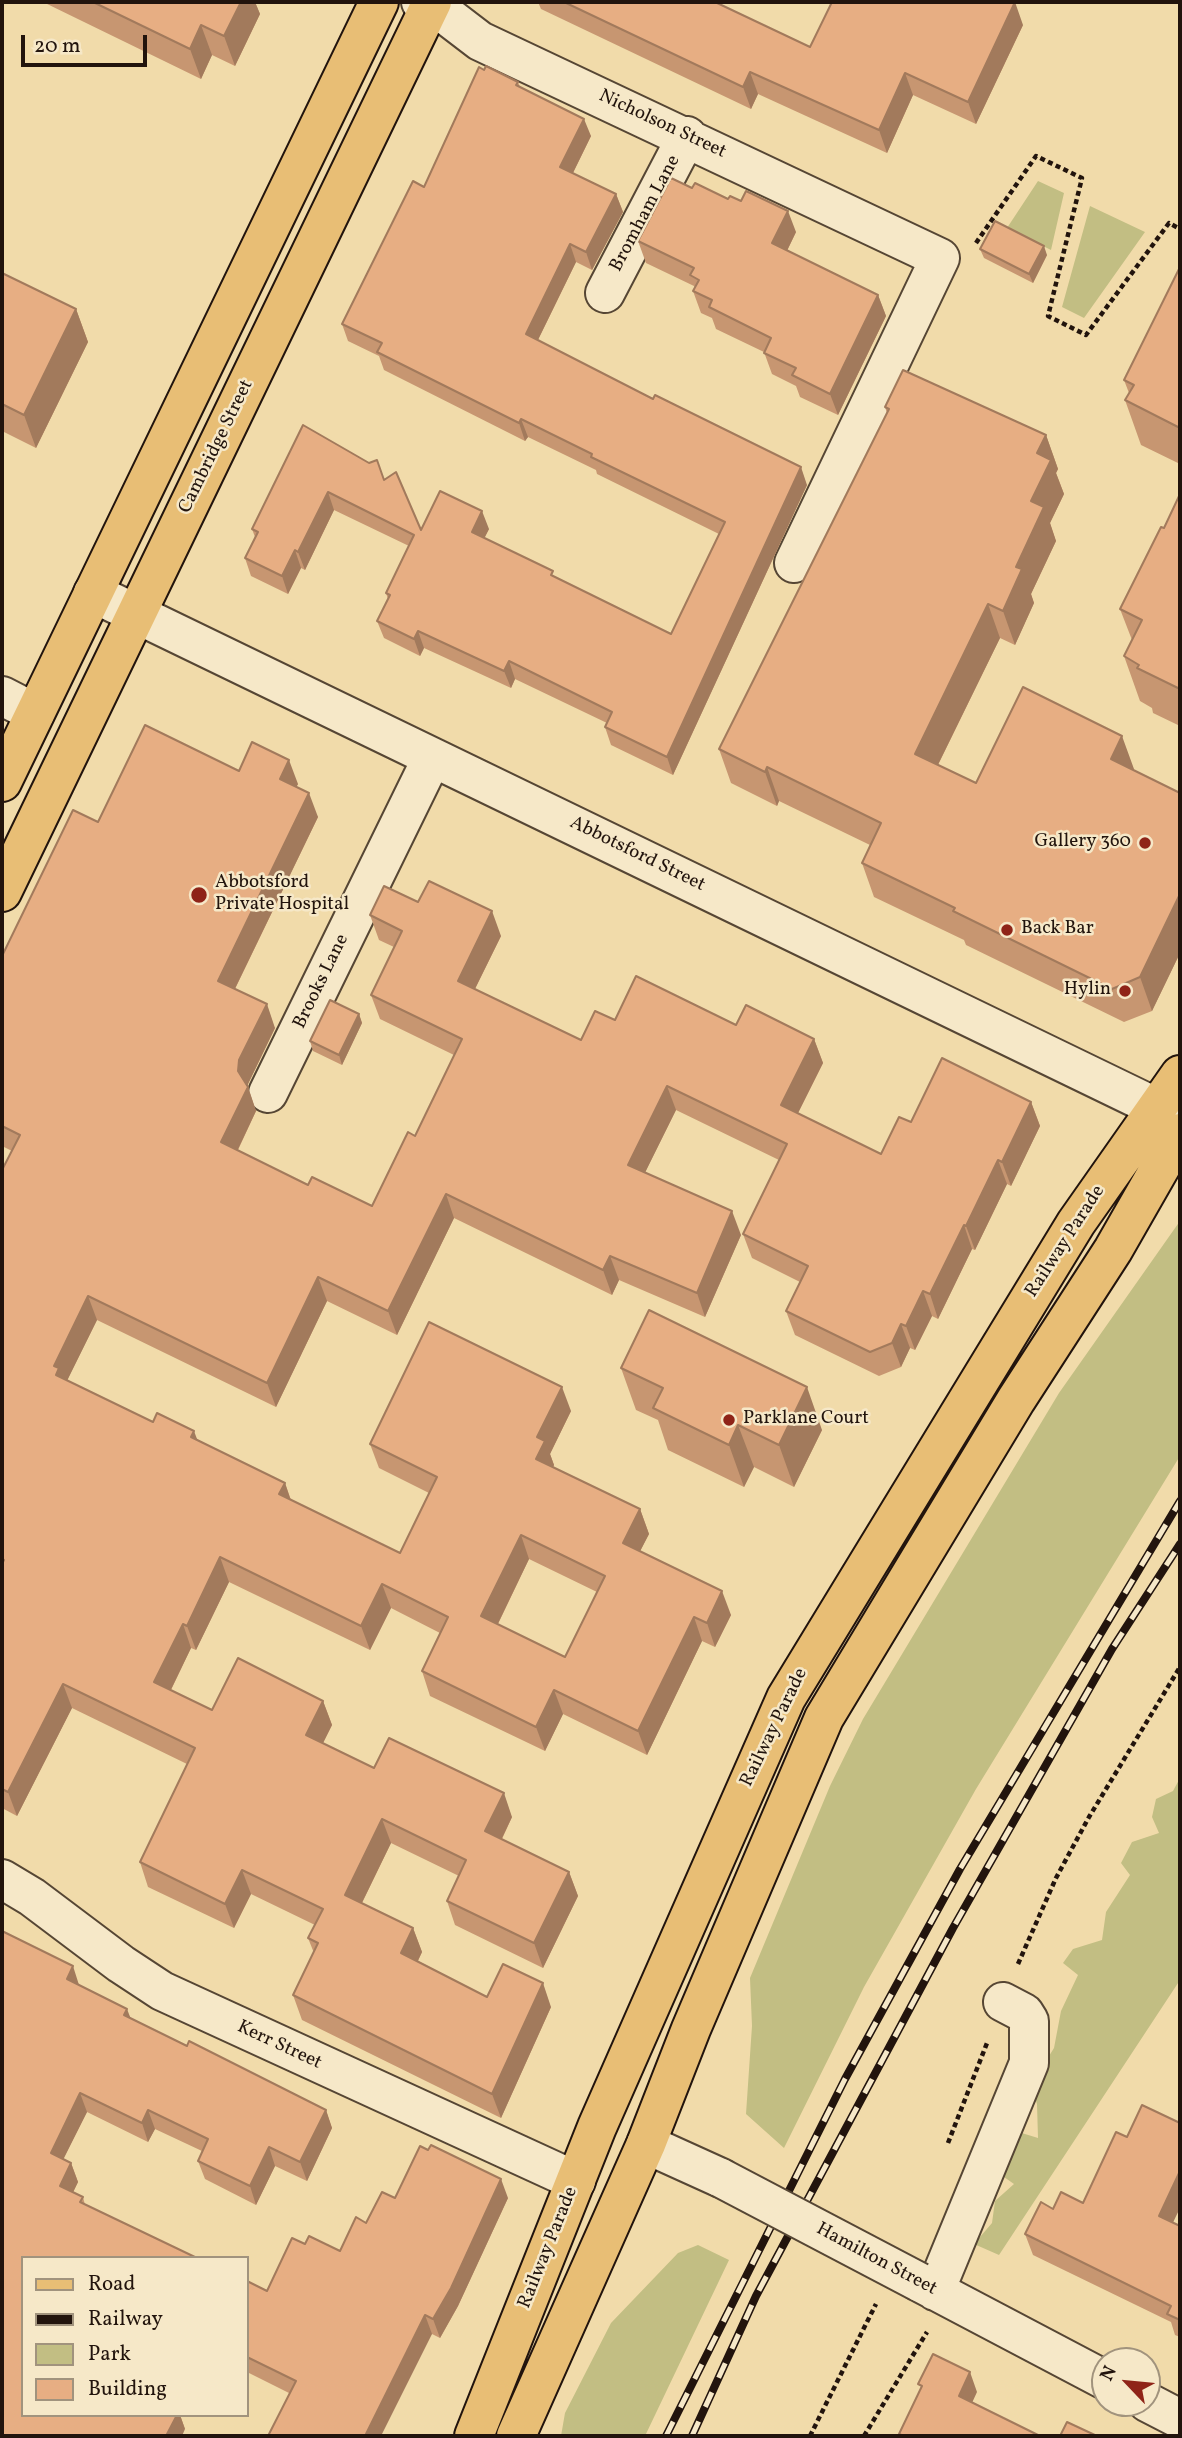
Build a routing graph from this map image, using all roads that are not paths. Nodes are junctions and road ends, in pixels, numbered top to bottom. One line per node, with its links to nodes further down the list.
1 (379, 2): 6 (main road)
2 (428, 3): 3 (street, Nicholson Street); 7 (main road, Cambridge Street)
3 (687, 136): 4 (street, Bromham Lane); 5 (street, Nicholson Street)
4 (605, 293)
5 (794, 563)
6 (93, 593): 7 (street, Abbotsford Street); 8 (main road)
7 (136, 614): 9 (street, Abbotsford Street); 11 (main road, Cambridge Street)
8 (18, 704): 10 (main road)
9 (432, 758): 13 (street, Brooks Lane); 14 (street, Abbotsford Street)
10 (2, 782)
11 (2, 892)
12 (1180, 1075): 14 (main road, Railway Parade)
13 (268, 1093)
14 (1173, 1120): 17 (main road, Railway Parade); 18 (main road, Railway Parade)
15 (2, 1879): 18 (street, Kerr Street)
16 (1003, 2003): 19 (street)
17 (646, 2144): 19 (street, Hamilton Street, bridge); 24 (main road, Railway Parade)
18 (576, 2182): 23 (main road, Railway Parade)
19 (934, 2290): 20 (street, Hamilton Street)
20 (1091, 2373)
21 (1161, 2409): 22 (street)
22 (1180, 2419)
23 (474, 2436)
24 (516, 2436)

